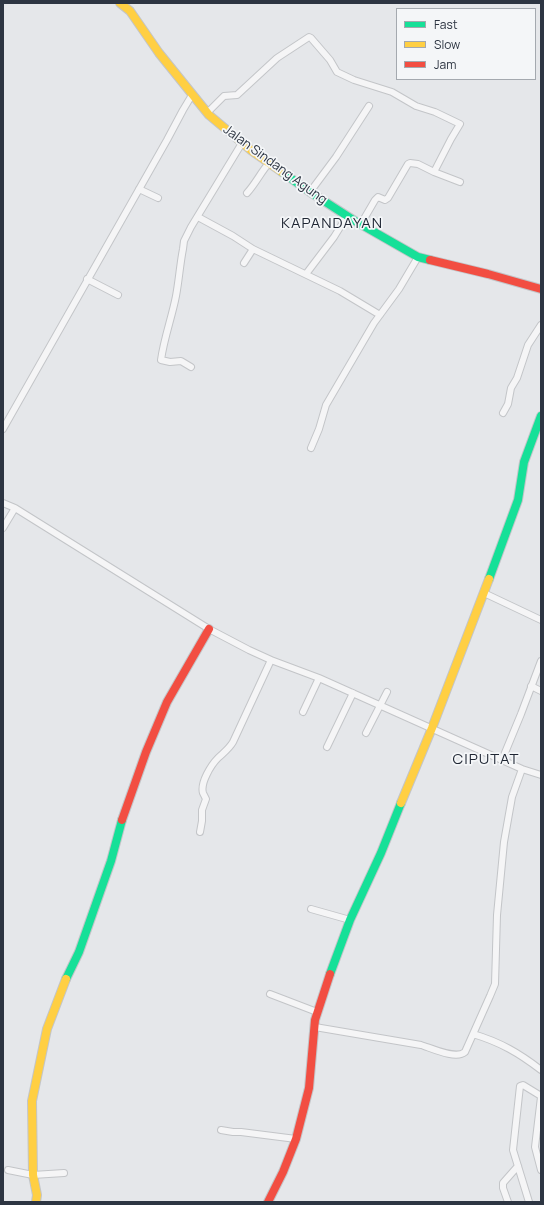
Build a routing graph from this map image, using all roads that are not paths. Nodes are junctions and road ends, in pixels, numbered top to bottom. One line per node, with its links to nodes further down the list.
1 (120, 3): 2 (street, Jalan Sindang Agung)
2 (192, 95): 4 (street, Jalan Sindang Agung); 9 (street)
3 (370, 106): 11 (street)
4 (207, 113): 5 (street, Jalan Sindang Agung); 7 (street)
5 (242, 143): 6 (street, Jalan Sindang Agung); 14 (street)
6 (269, 163): 10 (street); 11 (street, Jalan Sindang Agung)
7 (434, 172): 8 (street); 15 (street)
8 (460, 182)
9 (139, 189): 12 (street); 20 (street)
10 (247, 192)
11 (310, 192): 13 (street, Jalan Sindang Agung)
12 (158, 198)
13 (347, 216): 15 (street, Jalan Sindang Agung); 19 (street)
14 (198, 217): 16 (street); 25 (street)
15 (361, 224): 17 (street, Jalan Sindang Agung)
16 (253, 249): 18 (street); 19 (street)
17 (418, 257): 21 (street, Jalan Sindang Agung); 23 (street)
18 (244, 263)
19 (306, 274): 23 (street)
20 (87, 280): 22 (street); 28 (street)
21 (541, 289)
22 (118, 295)
23 (380, 315): 29 (street)
24 (541, 325): 26 (street)
25 (191, 367)
26 (504, 413)
27 (541, 416): 33 (street)
28 (3, 429)
29 (311, 448)
30 (3, 502): 31 (street)
31 (15, 508): 32 (street); 35 (street)
32 (3, 528)
33 (484, 593): 34 (street); 45 (street)
34 (541, 619)
35 (209, 629): 36 (street); 66 (street)
36 (271, 660): 38 (street); 51 (street)
37 (541, 661): 39 (street)
38 (319, 678): 42 (street); 44 (street)
39 (531, 686): 40 (street); 48 (street)
40 (541, 691)
41 (387, 692): 43 (street)
42 (353, 693): 43 (street); 47 (street)
43 (380, 706): 45 (street); 46 (street)
44 (303, 712)
45 (432, 728): 48 (street); 53 (street)
46 (366, 733)
47 (327, 747)
48 (502, 760): 49 (street)
49 (522, 769): 50 (street); 57 (street)
50 (541, 775)
51 (200, 832)
52 (311, 909): 53 (street)
53 (350, 920): 55 (street)
54 (270, 994): 55 (street)
55 (317, 1012): 56 (street)
56 (315, 1027): 57 (street); 61 (street)
57 (473, 1034): 58 (street)
58 (541, 1070)
59 (541, 1096): 62 (street); 64 (street)
60 (221, 1130): 61 (street)
61 (296, 1139): 68 (street)
62 (518, 1166): 69 (street); 70 (street)
63 (8, 1170): 66 (street)
64 (541, 1170)
65 (64, 1173): 66 (street)
66 (33, 1174): 67 (street)
67 (36, 1202)
68 (268, 1202)
69 (508, 1202)
70 (529, 1202)

